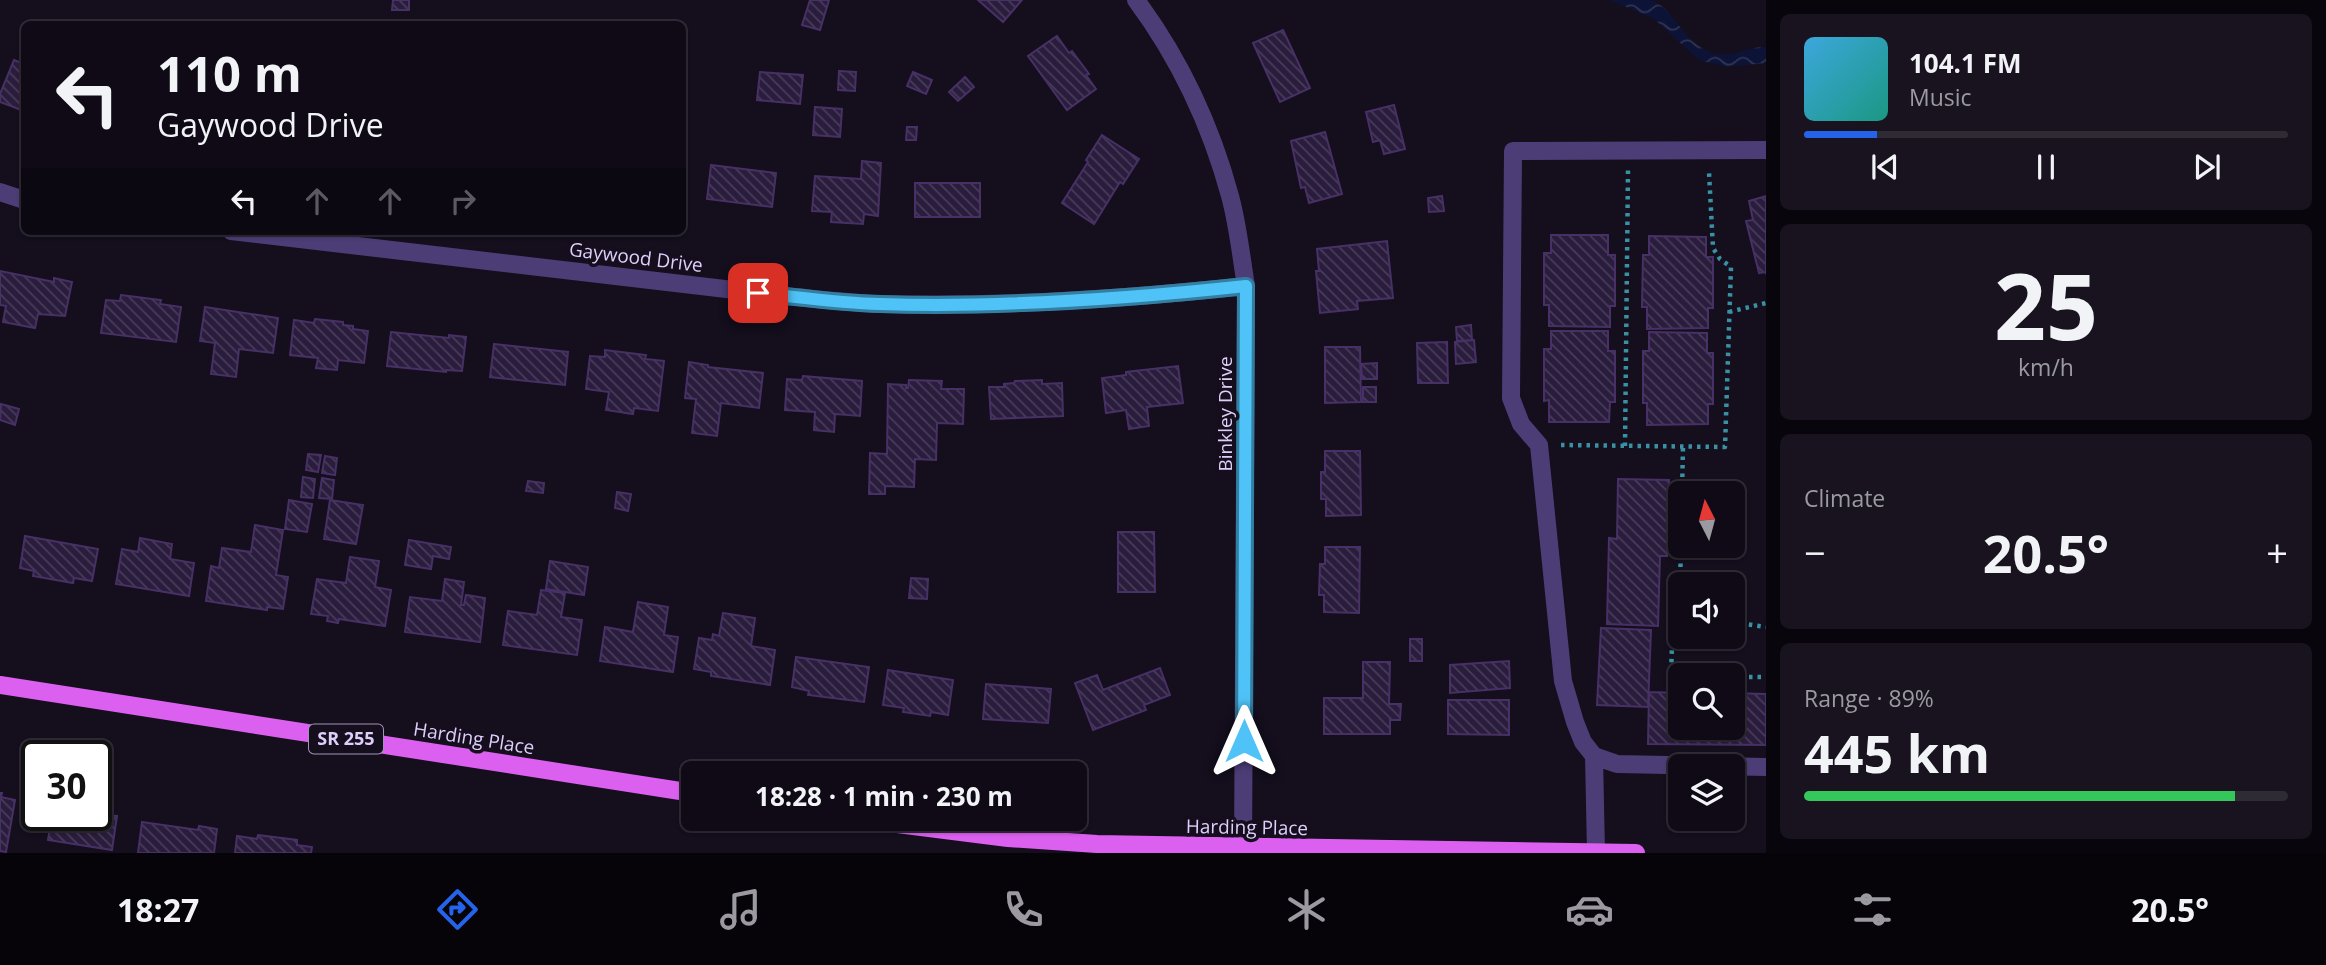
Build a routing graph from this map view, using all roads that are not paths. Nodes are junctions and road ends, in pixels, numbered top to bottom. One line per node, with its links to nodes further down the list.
1 (1136, 0): 6 (street, Binkley Drive)
2 (1766, 150): 8 (street)
3 (0, 192): 4 (street)
4 (21, 200)
5 (265, 235): 6 (street, Gaywood Drive)
6 (1246, 286): 12 (street, Binkley Drive)
7 (0, 685): 10 (main road, Harding Place / SR 255)
8 (1594, 756): 9 (street); 13 (street)
9 (1766, 767)
10 (681, 791)
11 (953, 831): 12 (main road, Harding Place)
12 (1243, 850): 13 (main road, Harding Place)
13 (1596, 852): 14 (main road, Harding Place)
14 (1636, 853)

